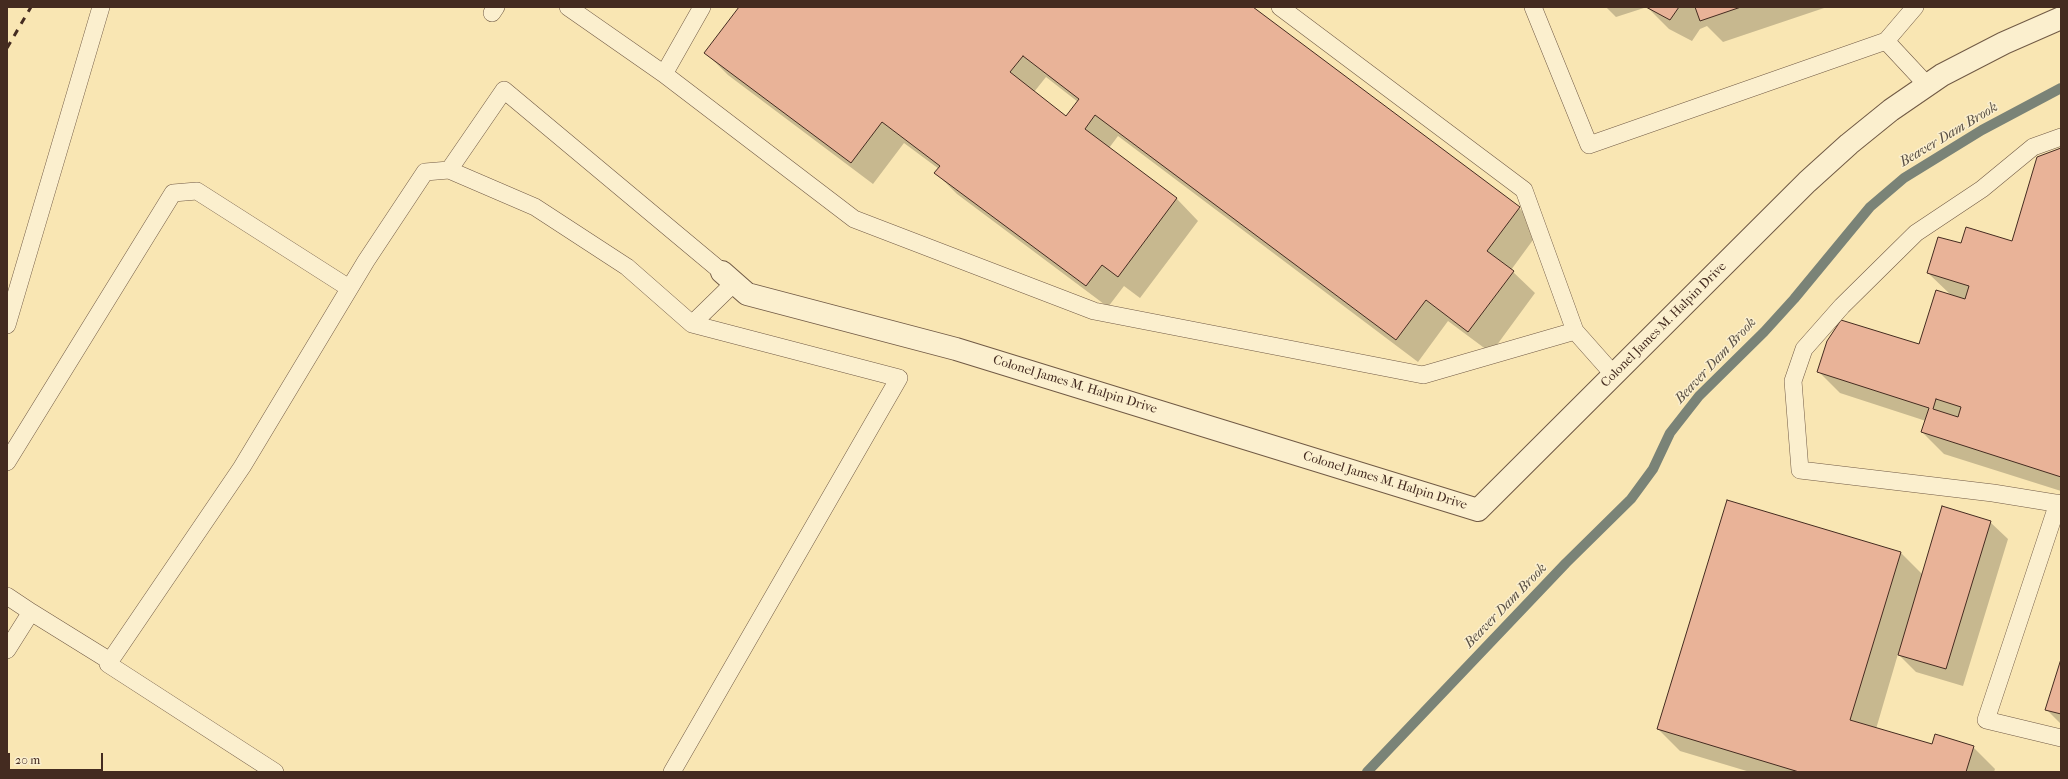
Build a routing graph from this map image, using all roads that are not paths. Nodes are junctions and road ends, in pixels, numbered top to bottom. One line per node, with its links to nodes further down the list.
1 (101, 7): 16 (lane)
2 (568, 7): 9 (lane)
3 (702, 7): 9 (lane)
4 (1280, 7): 17 (lane)
5 (1533, 7): 8 (lane)
6 (1915, 7): 8 (lane)
7 (2061, 18): 10 (street, Colonel James M. Halpin Drive)
8 (1886, 41): 10 (lane)
9 (664, 74): 17 (lane)
10 (1927, 86): 18 (street, Colonel James M. Halpin Drive)
11 (2061, 137): 20 (lane)
12 (449, 170): 13 (lane); 14 (lane); 15 (lane)
13 (728, 278): 15 (lane); 18 (street, Colonel James M. Halpin Drive)
14 (349, 288): 19 (lane); 24 (lane)
15 (692, 324): 27 (lane)
16 (7, 325)
17 (1575, 331): 18 (lane)
18 (1614, 375)
19 (9, 456)
20 (2059, 504): 25 (lane)
21 (7, 596): 22 (lane)
22 (31, 612): 23 (lane); 24 (lane)
23 (7, 650)
24 (110, 661): 26 (lane)
25 (2061, 738)
26 (276, 772)
27 (672, 772)

